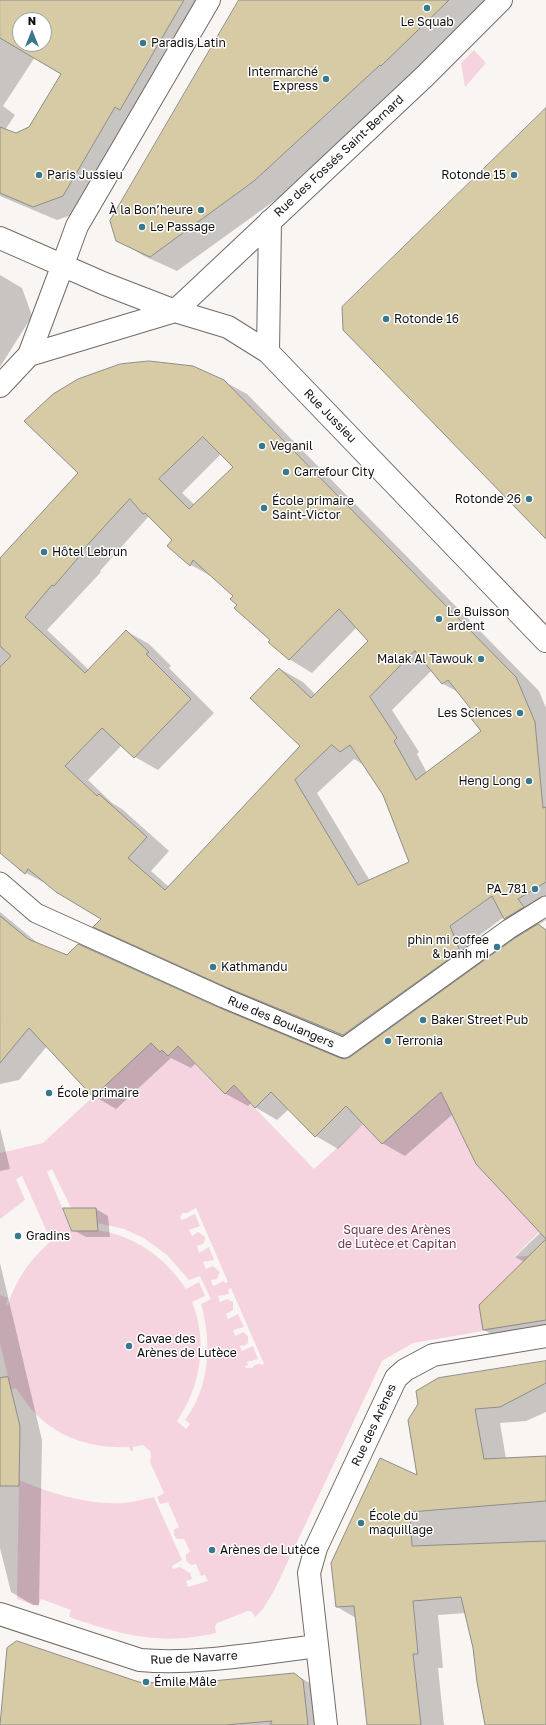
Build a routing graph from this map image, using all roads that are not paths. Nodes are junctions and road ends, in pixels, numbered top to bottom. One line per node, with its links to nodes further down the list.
1 (209, 0): 5 (street)
2 (501, 0): 3 (street, Rue des Fossés Saint-Bernard)
3 (270, 221): 6 (street, Rue des Fossés Saint-Bernard); 7 (street)
4 (0, 238): 5 (street, Rue Jussieu)
5 (62, 267): 6 (street, Rue Jussieu); 8 (street)
6 (175, 311): 7 (street, Rue Jussieu); 8 (street)
7 (268, 352): 10 (street, Rue Jussieu)
8 (29, 355): 9 (street)
9 (0, 386)
10 (546, 641)
11 (0, 882): 12 (street, Rue des Boulangers)
12 (546, 906)
13 (546, 1336): 15 (street, Rue des Arènes)
14 (0, 1614): 15 (street, Rue de Navarre)
15 (316, 1646): 16 (street)
16 (326, 1725)

